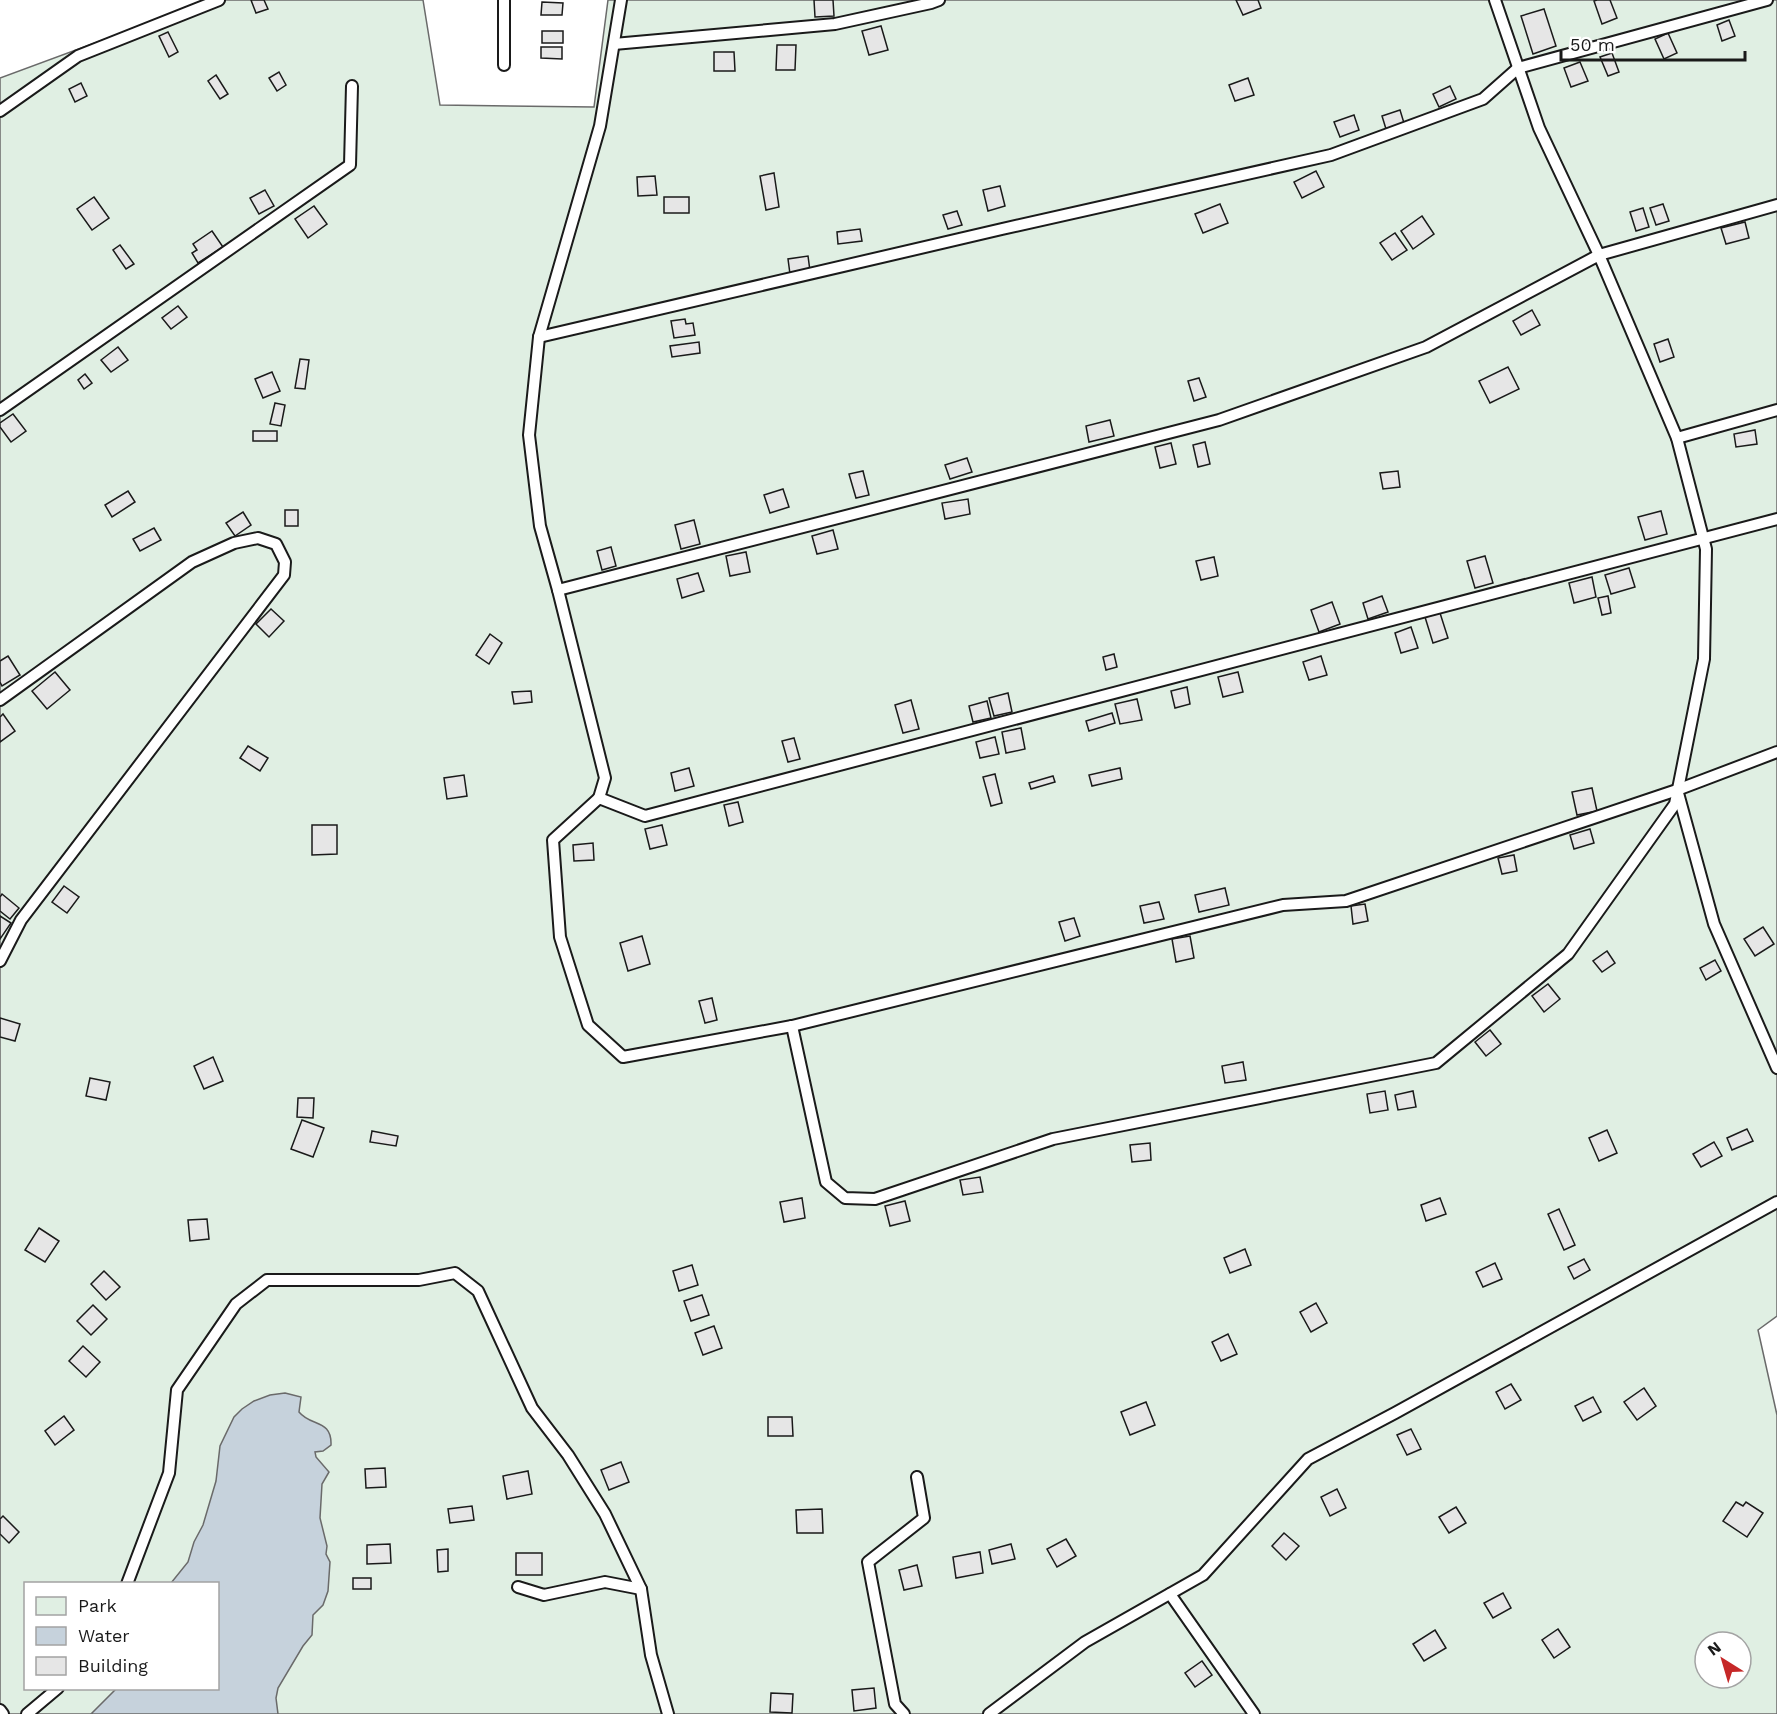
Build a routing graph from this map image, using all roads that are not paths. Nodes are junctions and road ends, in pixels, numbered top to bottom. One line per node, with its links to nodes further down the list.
1 (219, 0): 11 (lane)
2 (504, 0): 8 (lane)
3 (621, 0): 7 (lane)
4 (939, 0): 7 (lane)
5 (1495, 0): 9 (lane)
6 (1767, 0): 9 (lane)
7 (614, 44): 14 (lane)
8 (504, 65)
9 (1518, 68): 13 (lane); 14 (lane)
10 (352, 86): 15 (lane)
11 (0, 111)
12 (1777, 205): 13 (lane)
13 (1599, 255): 17 (lane); 20 (lane)
14 (539, 337): 20 (lane)
15 (0, 410)
16 (1777, 410): 17 (lane)
17 (1677, 438): 19 (lane)
18 (1777, 519): 19 (lane)
19 (1703, 538): 23 (lane); 24 (lane)
20 (558, 590): 24 (lane)
21 (0, 700): 25 (lane)
22 (1777, 752): 23 (lane)
23 (1677, 790): 26 (lane); 26 (lane); 27 (lane)
24 (599, 798): 26 (lane)
25 (0, 961)
26 (792, 1026)
27 (1776, 1064)
28 (1777, 1202): 33 (lane)
29 (917, 1477): 39 (lane)
30 (128, 1582): 32 (lane)
31 (518, 1587): 32 (lane)
32 (642, 1589): 38 (lane)
33 (1170, 1594): 40 (lane); 41 (lane)
34 (57, 1690): 37 (lane)
35 (0, 1710): 36 (lane)
36 (3, 1714)
37 (27, 1714)
38 (668, 1714)
39 (904, 1714)
40 (989, 1714)
41 (1254, 1714)

